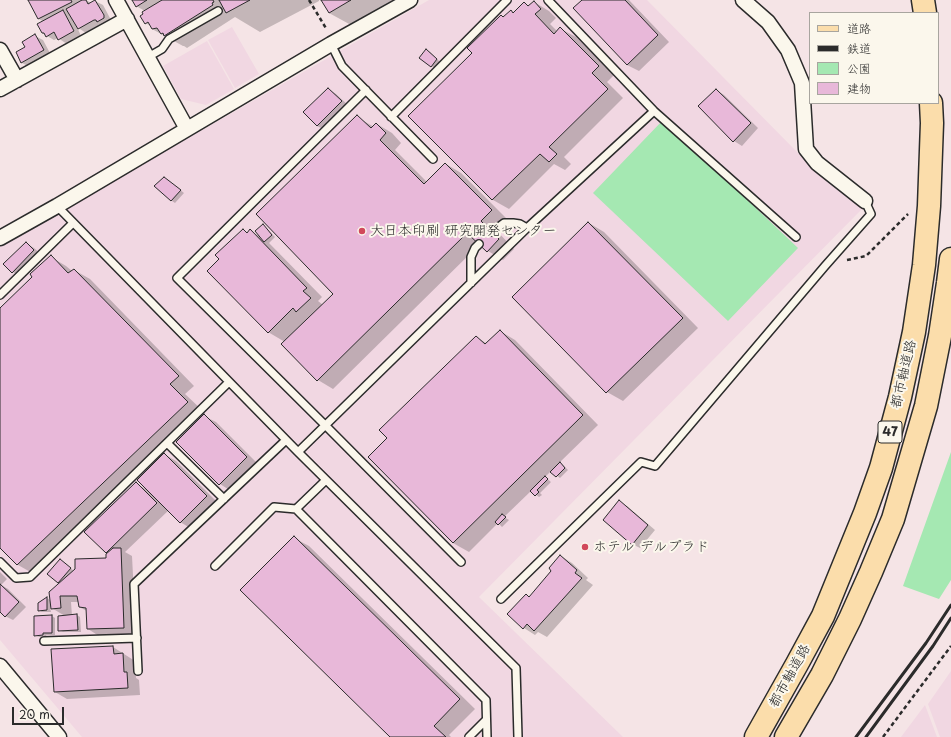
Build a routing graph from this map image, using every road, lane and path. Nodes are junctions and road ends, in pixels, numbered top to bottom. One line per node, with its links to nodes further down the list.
1 (116, 0): 10 (street)
2 (310, 0): 11 (path)
3 (410, 0): 11 (street)
4 (507, 0): 19 (lane)
5 (548, 0): 18 (lane)
6 (743, 0): 22 (street)
7 (923, 0): 9 (main road)
8 (218, 11): 13 (lane)
9 (925, 12)
10 (127, 19): 13 (street); 14 (street)
11 (332, 44): 16 (lane); 20 (street)
12 (0, 50): 14 (street)
13 (148, 57): 20 (street)
14 (17, 80): 15 (street)
15 (0, 89)
16 (366, 90): 19 (lane); 36 (lane)
17 (932, 104): 57 (main road, 都市軸道路 / 47)
18 (654, 111): 26 (lane); 28 (lane)
19 (391, 117): 21 (lane)
20 (187, 129): 23 (street)
21 (433, 159)
22 (865, 201): 32 (lane)
23 (57, 206): 25 (lane); 29 (street)
24 (908, 214): 32 (path)
25 (73, 222): 34 (lane); 35 (lane)
26 (527, 228): 27 (lane); 33 (lane)
27 (492, 232)
28 (796, 237)
29 (0, 238)
30 (479, 244): 33 (lane)
31 (951, 259): 58 (main road, 都市軸道路 / 47)
32 (825, 266): 46 (lane)
33 (471, 283): 36 (lane)
34 (0, 295)
35 (229, 382): 37 (lane); 38 (lane)
36 (326, 426): 39 (lane); 44 (lane)
37 (286, 440): 39 (lane); 41 (lane)
38 (167, 443): 41 (lane); 43 (lane)
39 (298, 452): 40 (lane)
40 (326, 480): 42 (lane); 56 (lane)
41 (224, 499): 47 (lane)
42 (296, 509): 45 (lane); 52 (lane)
43 (0, 562)
44 (461, 562)
45 (215, 566)
46 (501, 599)
47 (136, 638): 48 (lane); 51 (lane)
48 (44, 641)
49 (951, 646): 59 (path)
50 (0, 666): 53 (street)
51 (138, 670)
52 (486, 720): 54 (lane); 55 (lane)
53 (59, 737)
54 (469, 737)
55 (486, 737)
56 (518, 737)
57 (756, 737)
58 (786, 737)
59 (883, 737)

